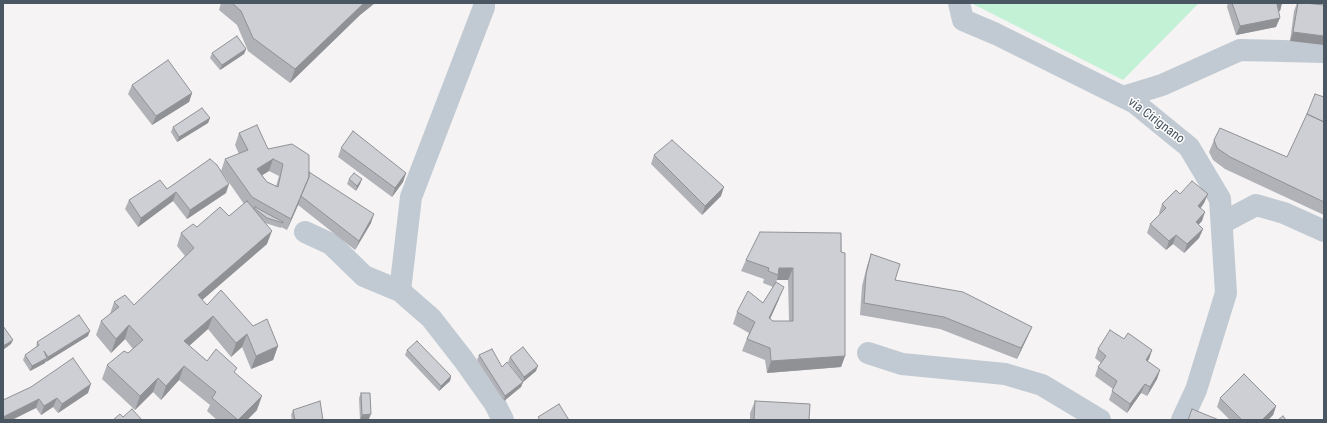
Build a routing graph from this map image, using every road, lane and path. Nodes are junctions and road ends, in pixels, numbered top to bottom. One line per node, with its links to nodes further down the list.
1 (484, 3): 8 (street)
2 (959, 3): 4 (street, via Cirignano)
3 (1324, 52): 4 (street)
4 (1123, 97): 5 (street, via Cirignano)
5 (1222, 223): 6 (street); 12 (street, via Cirignano)
6 (1324, 231)
7 (305, 232): 8 (street)
8 (400, 290): 10 (street)
9 (868, 353): 11 (street)
10 (503, 420)
11 (1100, 420)
12 (1182, 420)

